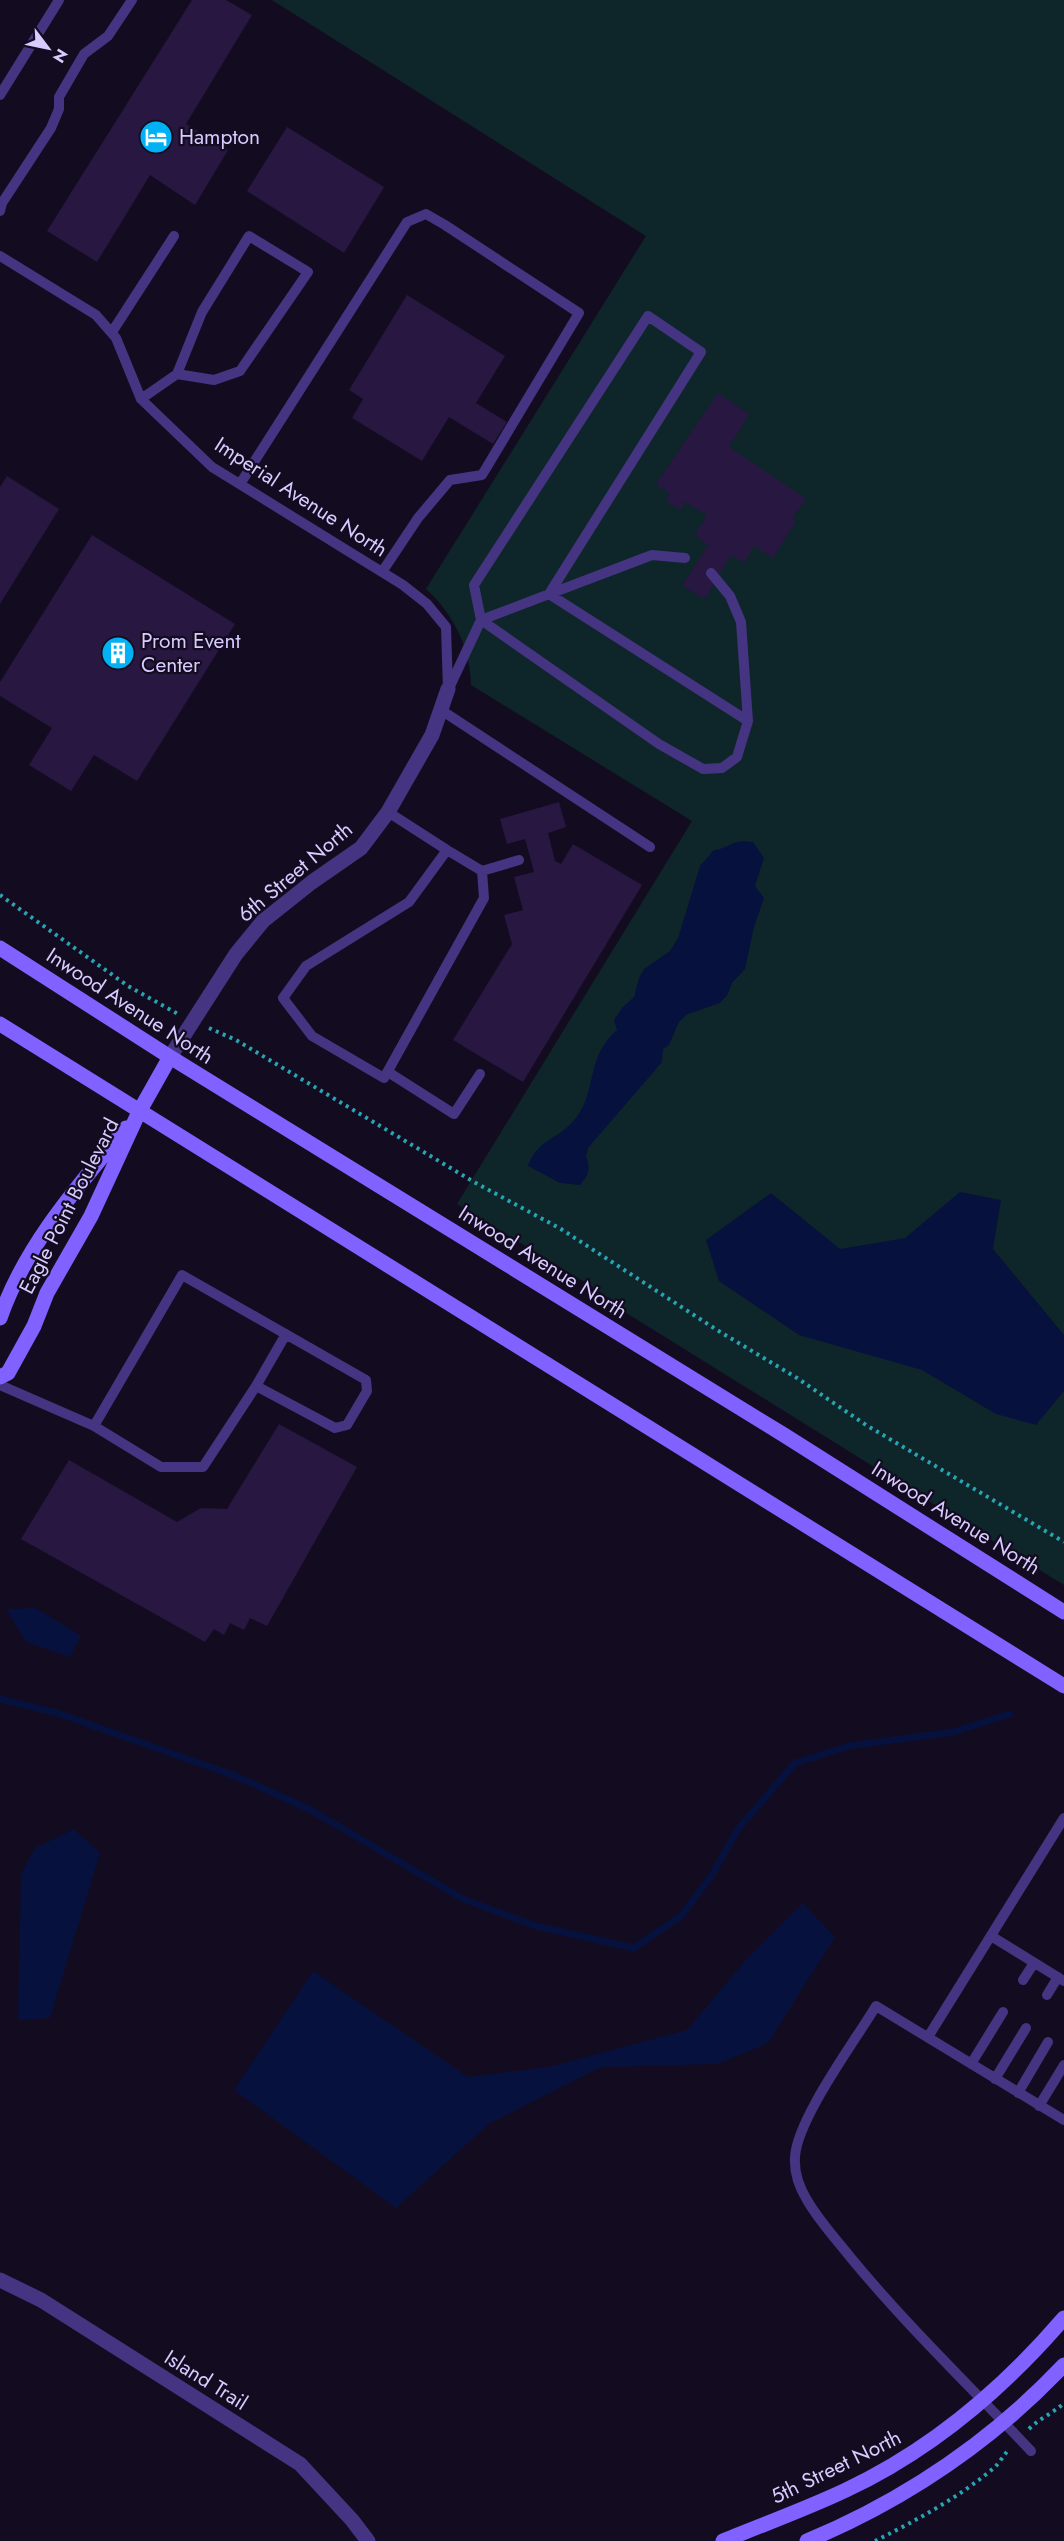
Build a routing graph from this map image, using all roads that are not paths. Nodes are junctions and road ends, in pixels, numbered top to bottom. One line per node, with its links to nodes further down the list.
1 (59, 0): 3 (lane)
2 (132, 0): 4 (lane)
3 (0, 95)
4 (1, 205)
5 (174, 236): 7 (lane)
6 (0, 256): 7 (lane, Imperial Avenue North)
7 (112, 332): 9 (lane, Imperial Avenue North)
8 (177, 374): 8 (lane); 9 (lane)
9 (141, 399): 10 (lane, Imperial Avenue North)
10 (240, 484): 12 (lane, Imperial Avenue North); 12 (lane)
11 (685, 558): 14 (lane)
12 (382, 572): 16 (lane, Imperial Avenue North)
13 (711, 573): 18 (lane)
14 (549, 594): 15 (lane); 15 (lane); 18 (lane)
15 (481, 620): 16 (lane); 18 (lane)
16 (448, 688): 17 (street, 6th Street North)
17 (441, 710): 19 (street, 6th Street North); 20 (lane)
18 (748, 721)
19 (388, 812): 21 (lane); 26 (street, 6th Street North)
20 (650, 847)
21 (447, 850): 23 (lane); 27 (lane)
22 (519, 860): 23 (lane)
23 (482, 871): 27 (lane)
24 (0, 948): 26 (main road, Inwood Avenue North)
25 (0, 1024): 29 (main road)
26 (170, 1057): 29 (main road, 6th Street North); 36 (main road, Inwood Avenue North)
27 (388, 1072): 28 (lane)
28 (480, 1074)
29 (139, 1112): 30 (main road, Eagle Point Boulevard); 32 (main road, Eagle Point Boulevard); 37 (main road)
30 (0, 1318)
31 (286, 1334): 34 (lane); 34 (lane); 35 (lane)
32 (0, 1377)
33 (0, 1385): 35 (lane)
34 (256, 1386): 35 (lane)
35 (94, 1426)
36 (1064, 1612)
37 (1064, 1686)
38 (1064, 1818): 39 (lane)
39 (991, 1936): 40 (lane); 46 (lane)
40 (1034, 1963): 41 (lane); 42 (lane)
41 (1061, 1979): 43 (lane)
42 (1023, 1980)
43 (1047, 1995)
44 (1003, 2012): 48 (lane)
45 (1026, 2028): 50 (lane)
46 (928, 2037): 48 (lane); 57 (lane)
47 (1048, 2042): 51 (lane)
48 (971, 2064): 50 (lane)
49 (1064, 2065): 52 (lane)
50 (995, 2079): 51 (lane)
51 (1018, 2093): 52 (lane)
52 (1038, 2106): 53 (lane)
53 (1064, 2120)
54 (0, 2280): 60 (street, Island Trail)
55 (1064, 2318): 57 (main road, 5th Street North)
56 (1064, 2365): 58 (main road)
57 (983, 2400): 58 (lane); 61 (main road, 5th Street North)
58 (1004, 2422): 59 (lane); 62 (main road)
59 (1031, 2451)
60 (368, 2541)
61 (723, 2541)
62 (807, 2541)

